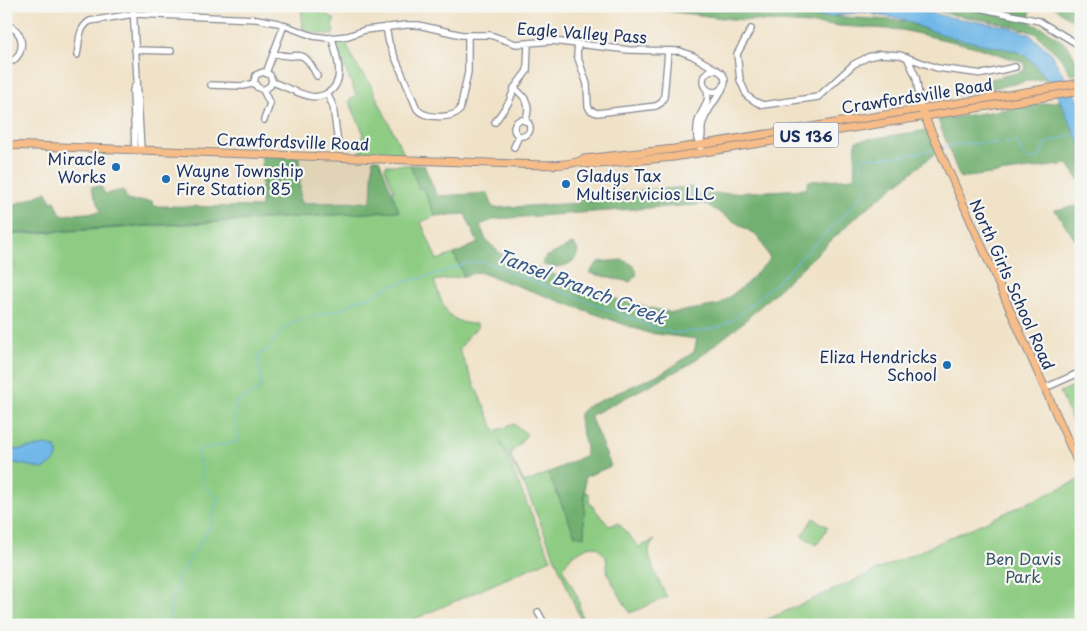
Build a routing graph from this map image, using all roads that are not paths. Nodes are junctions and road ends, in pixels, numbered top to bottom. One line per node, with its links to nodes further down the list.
1 (133, 6): 3 (street)
2 (971, 6): 12 (street)
3 (134, 14): 5 (street, Eagle Valley Pass); 13 (street); 17 (street, Eagle Valley Pass)
4 (6, 25): 19 (street)
5 (284, 25): 9 (street, Eagle Valley Pass); 16 (street)
6 (386, 27): 8 (street, Eagle Valley Pass); 8 (street); 9 (street, Eagle Valley Pass)
7 (751, 30): 18 (street)
8 (468, 35): 10 (street, Eagle Valley Pass)
9 (332, 38): 37 (street)
10 (528, 43): 11 (street, Eagle Valley Pass); 32 (street)
11 (578, 44): 15 (street, Eagle Valley Pass); 15 (street)
12 (1081, 46)
13 (135, 50): 14 (street); 48 (street)
14 (171, 51)
15 (668, 51): 21 (street, Eagle Valley Pass)
16 (274, 53): 24 (street); 26 (street)
17 (77, 55)
18 (907, 57): 20 (street); 27 (street)
19 (13, 61)
20 (919, 61): 22 (street); 27 (street)
21 (702, 62): 23 (street, Eagle Valley Pass); 25 (street)
22 (1015, 67)
23 (717, 70): 25 (street); 33 (street)
24 (266, 73): 28 (street); 29 (street)
25 (705, 74): 35 (street)
26 (317, 76)
27 (916, 77): 38 (street)
28 (272, 82): 34 (street); 37 (street)
29 (254, 83): 31 (street); 34 (street)
30 (1081, 83): 38 (main road, Crawfordsville Road / US 136)
31 (211, 85)
32 (514, 88): 41 (street); 42 (street)
33 (723, 88): 35 (street); 45 (street)
34 (263, 90): 40 (street)
35 (708, 90): 45 (street)
36 (1081, 91): 39 (main road, Crawfordsville Road / US 136)
37 (327, 94): 44 (street)
38 (921, 108): 39 (main road, North Girls School Road); 45 (main road, Crawfordsville Road / US 136)
39 (924, 116): 49 (main road, Crawfordsville Road / US 136); 52 (main road, North Girls School Road)
40 (264, 120)
41 (525, 121): 43 (street); 43 (street)
42 (495, 122)
43 (519, 136): 47 (street)
44 (338, 143)
45 (700, 143): 49 (street); 50 (main road, Crawfordsville Road / US 136)
46 (6, 145): 48 (main road, Crawfordsville Road / US 136)
47 (514, 147)
48 (138, 150): 50 (main road, Crawfordsville Road / US 136)
49 (702, 153): 50 (main road, Crawfordsville Road / US 136)
50 (580, 162)
51 (1081, 372): 52 (street)
52 (1044, 388): 53 (main road, North Girls School Road)
53 (1081, 470)
54 (538, 612): 57 (street)
55 (6, 619): 56 (main road)
56 (9, 625)
57 (545, 625)

